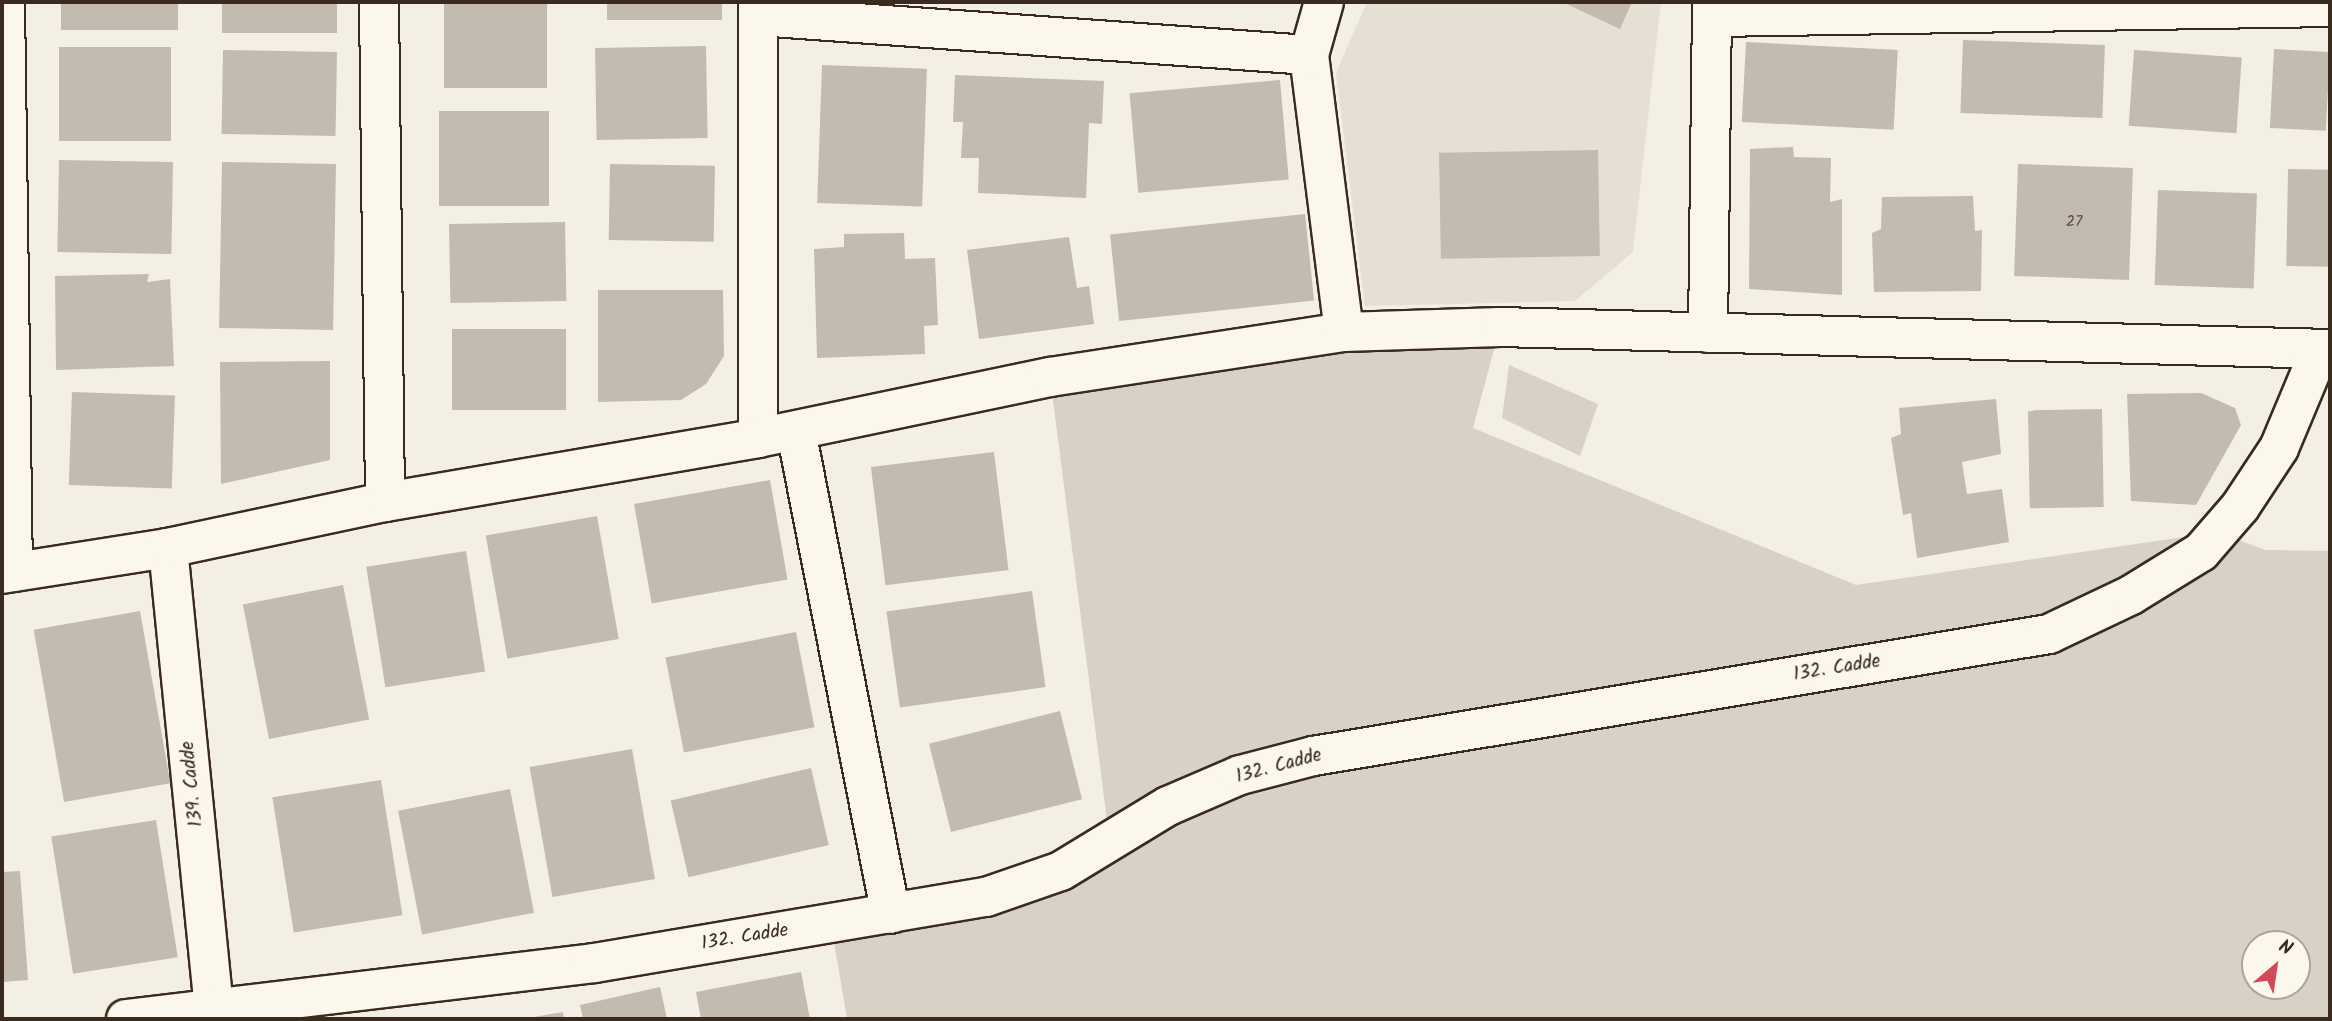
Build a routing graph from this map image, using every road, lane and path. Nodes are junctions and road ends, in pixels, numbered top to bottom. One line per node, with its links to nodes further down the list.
1 (5, 2): 15 (street)
2 (379, 2): 13 (street)
3 (1324, 2): 7 (street)
4 (2330, 7): 6 (street)
5 (758, 9): 7 (street); 12 (street)
6 (1714, 9): 9 (street)
7 (1309, 55): 8 (street)
8 (1344, 332): 9 (street); 11 (street)
9 (1708, 333): 10 (street)
10 (2325, 349): 16 (street, 132. Cadde)
11 (796, 431): 12 (street); 16 (street)
12 (758, 438): 13 (street)
13 (385, 502): 14 (street)
14 (168, 548): 15 (street); 17 (street, 139. Cadde)
15 (8, 573)
16 (891, 914): 17 (street, 132. Cadde)
17 (216, 1015): 18 (street, 132. Cadde)
18 (126, 1019)

